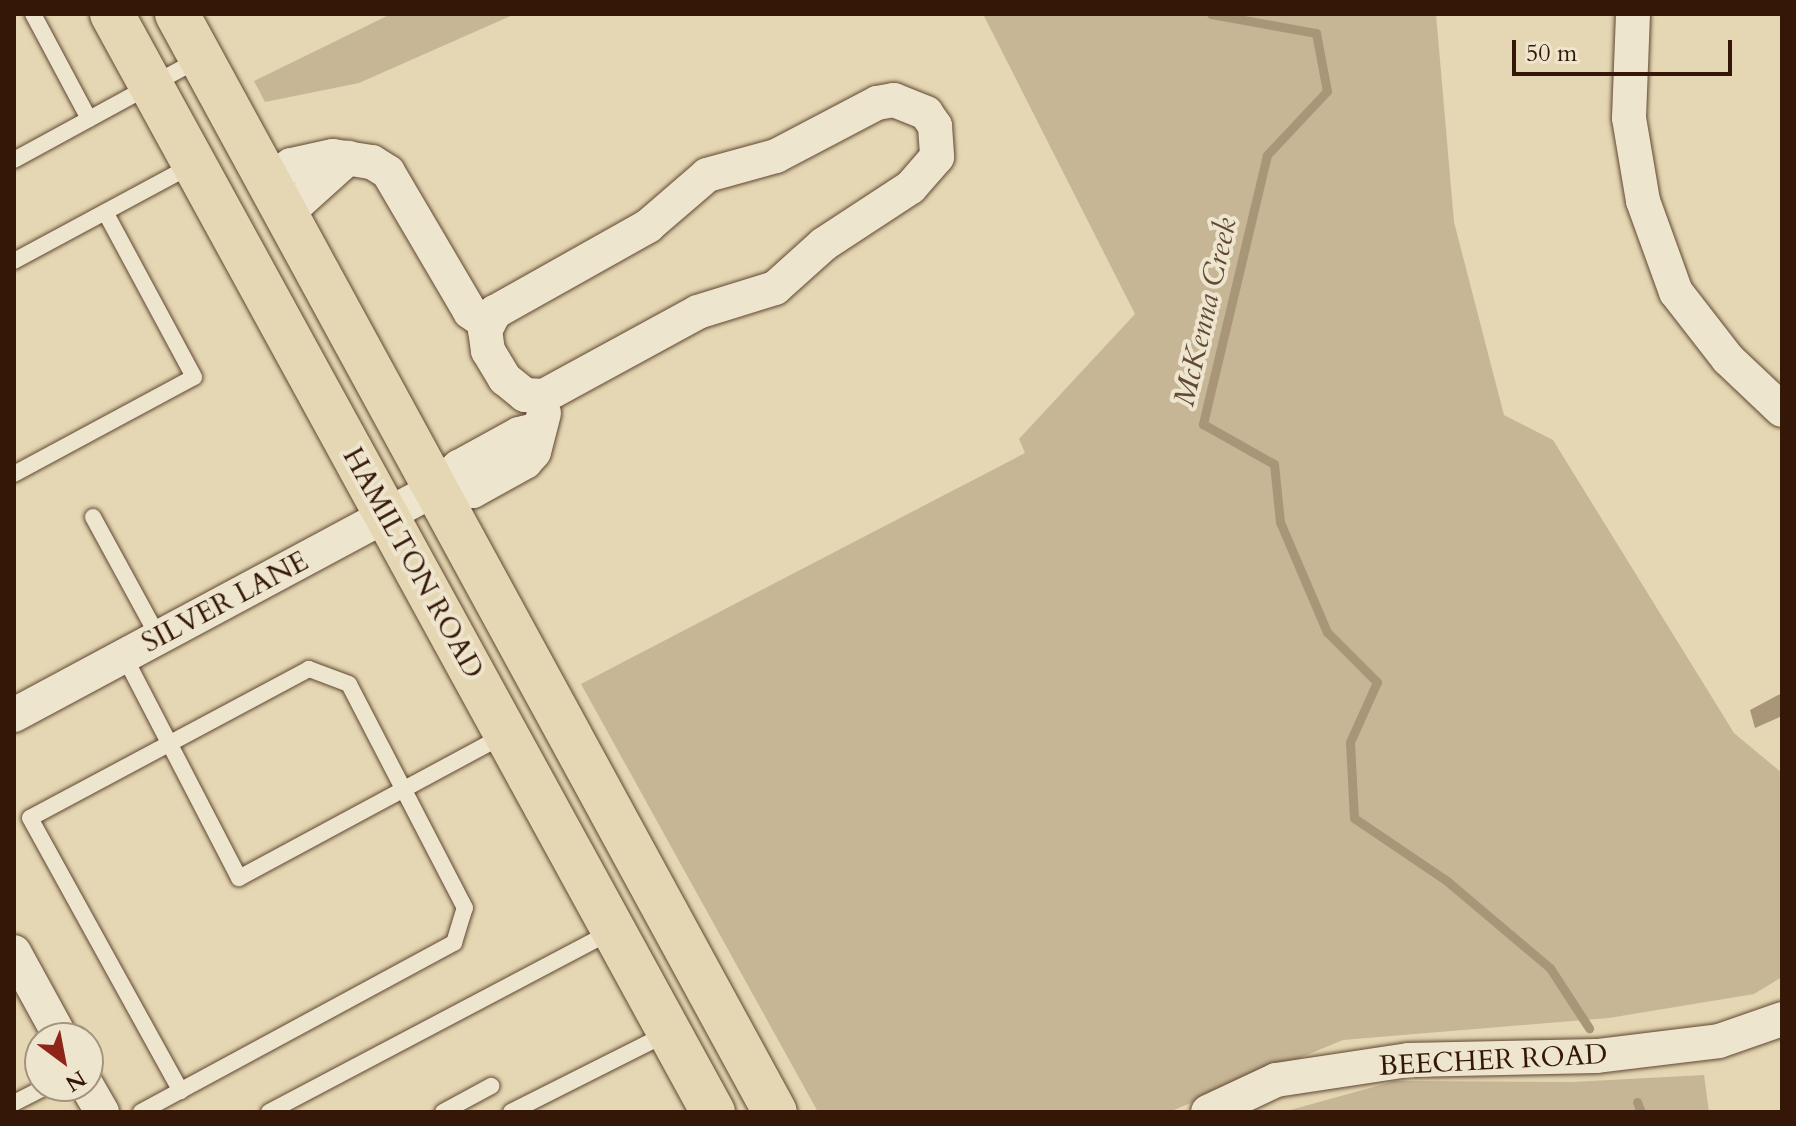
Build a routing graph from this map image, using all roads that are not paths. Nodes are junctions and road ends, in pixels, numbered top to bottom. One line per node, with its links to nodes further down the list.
1 (33, 14): 7 (lane)
2 (112, 14): 6 (main road, HAMILTON ROAD)
3 (177, 14): 5 (main road, HAMILTON ROAD)
4 (1633, 14): 14 (street)
5 (201, 58): 6 (lane); 10 (main road, HAMILTON ROAD)
6 (151, 85): 7 (lane); 9 (main road, HAMILTON ROAD)
7 (89, 119): 8 (lane)
8 (14, 160)
9 (194, 164): 11 (lane); 18 (main road, HAMILTON ROAD)
10 (278, 197): 13 (street); 17 (main road, HAMILTON ROAD)
11 (105, 212): 12 (lane); 16 (lane)
12 (14, 261)
13 (488, 324): 15 (street); 15 (street)
14 (1782, 410)
15 (542, 413): 17 (street)
16 (14, 474)
17 (435, 489): 18 (street, SILVER LANE); 38 (main road, HAMILTON ROAD)
18 (387, 516): 20 (street, SILVER LANE); 23 (main road, HAMILTON ROAD)
19 (93, 517): 20 (lane)
20 (159, 638): 21 (street, SILVER LANE)
21 (124, 656): 22 (street, SILVER LANE); 24 (lane)
22 (14, 715)
23 (506, 734): 25 (lane); 26 (main road, HAMILTON ROAD)
24 (169, 743): 25 (lane); 25 (lane); 32 (lane)
25 (403, 790): 32 (lane)
26 (614, 931): 30 (main road, HAMILTON ROAD); 34 (lane)
27 (18, 968): 29 (street)
28 (1782, 1019): 39 (street, BEECHER ROAD)
29 (51, 1022)
30 (669, 1033): 36 (lane); 37 (main road, HAMILTON ROAD)
31 (491, 1086): 35 (lane)
32 (181, 1091): 33 (lane)
33 (141, 1112)
34 (269, 1112)
35 (443, 1112)
36 (511, 1112)
37 (713, 1112)
38 (775, 1112)
39 (1208, 1112)

